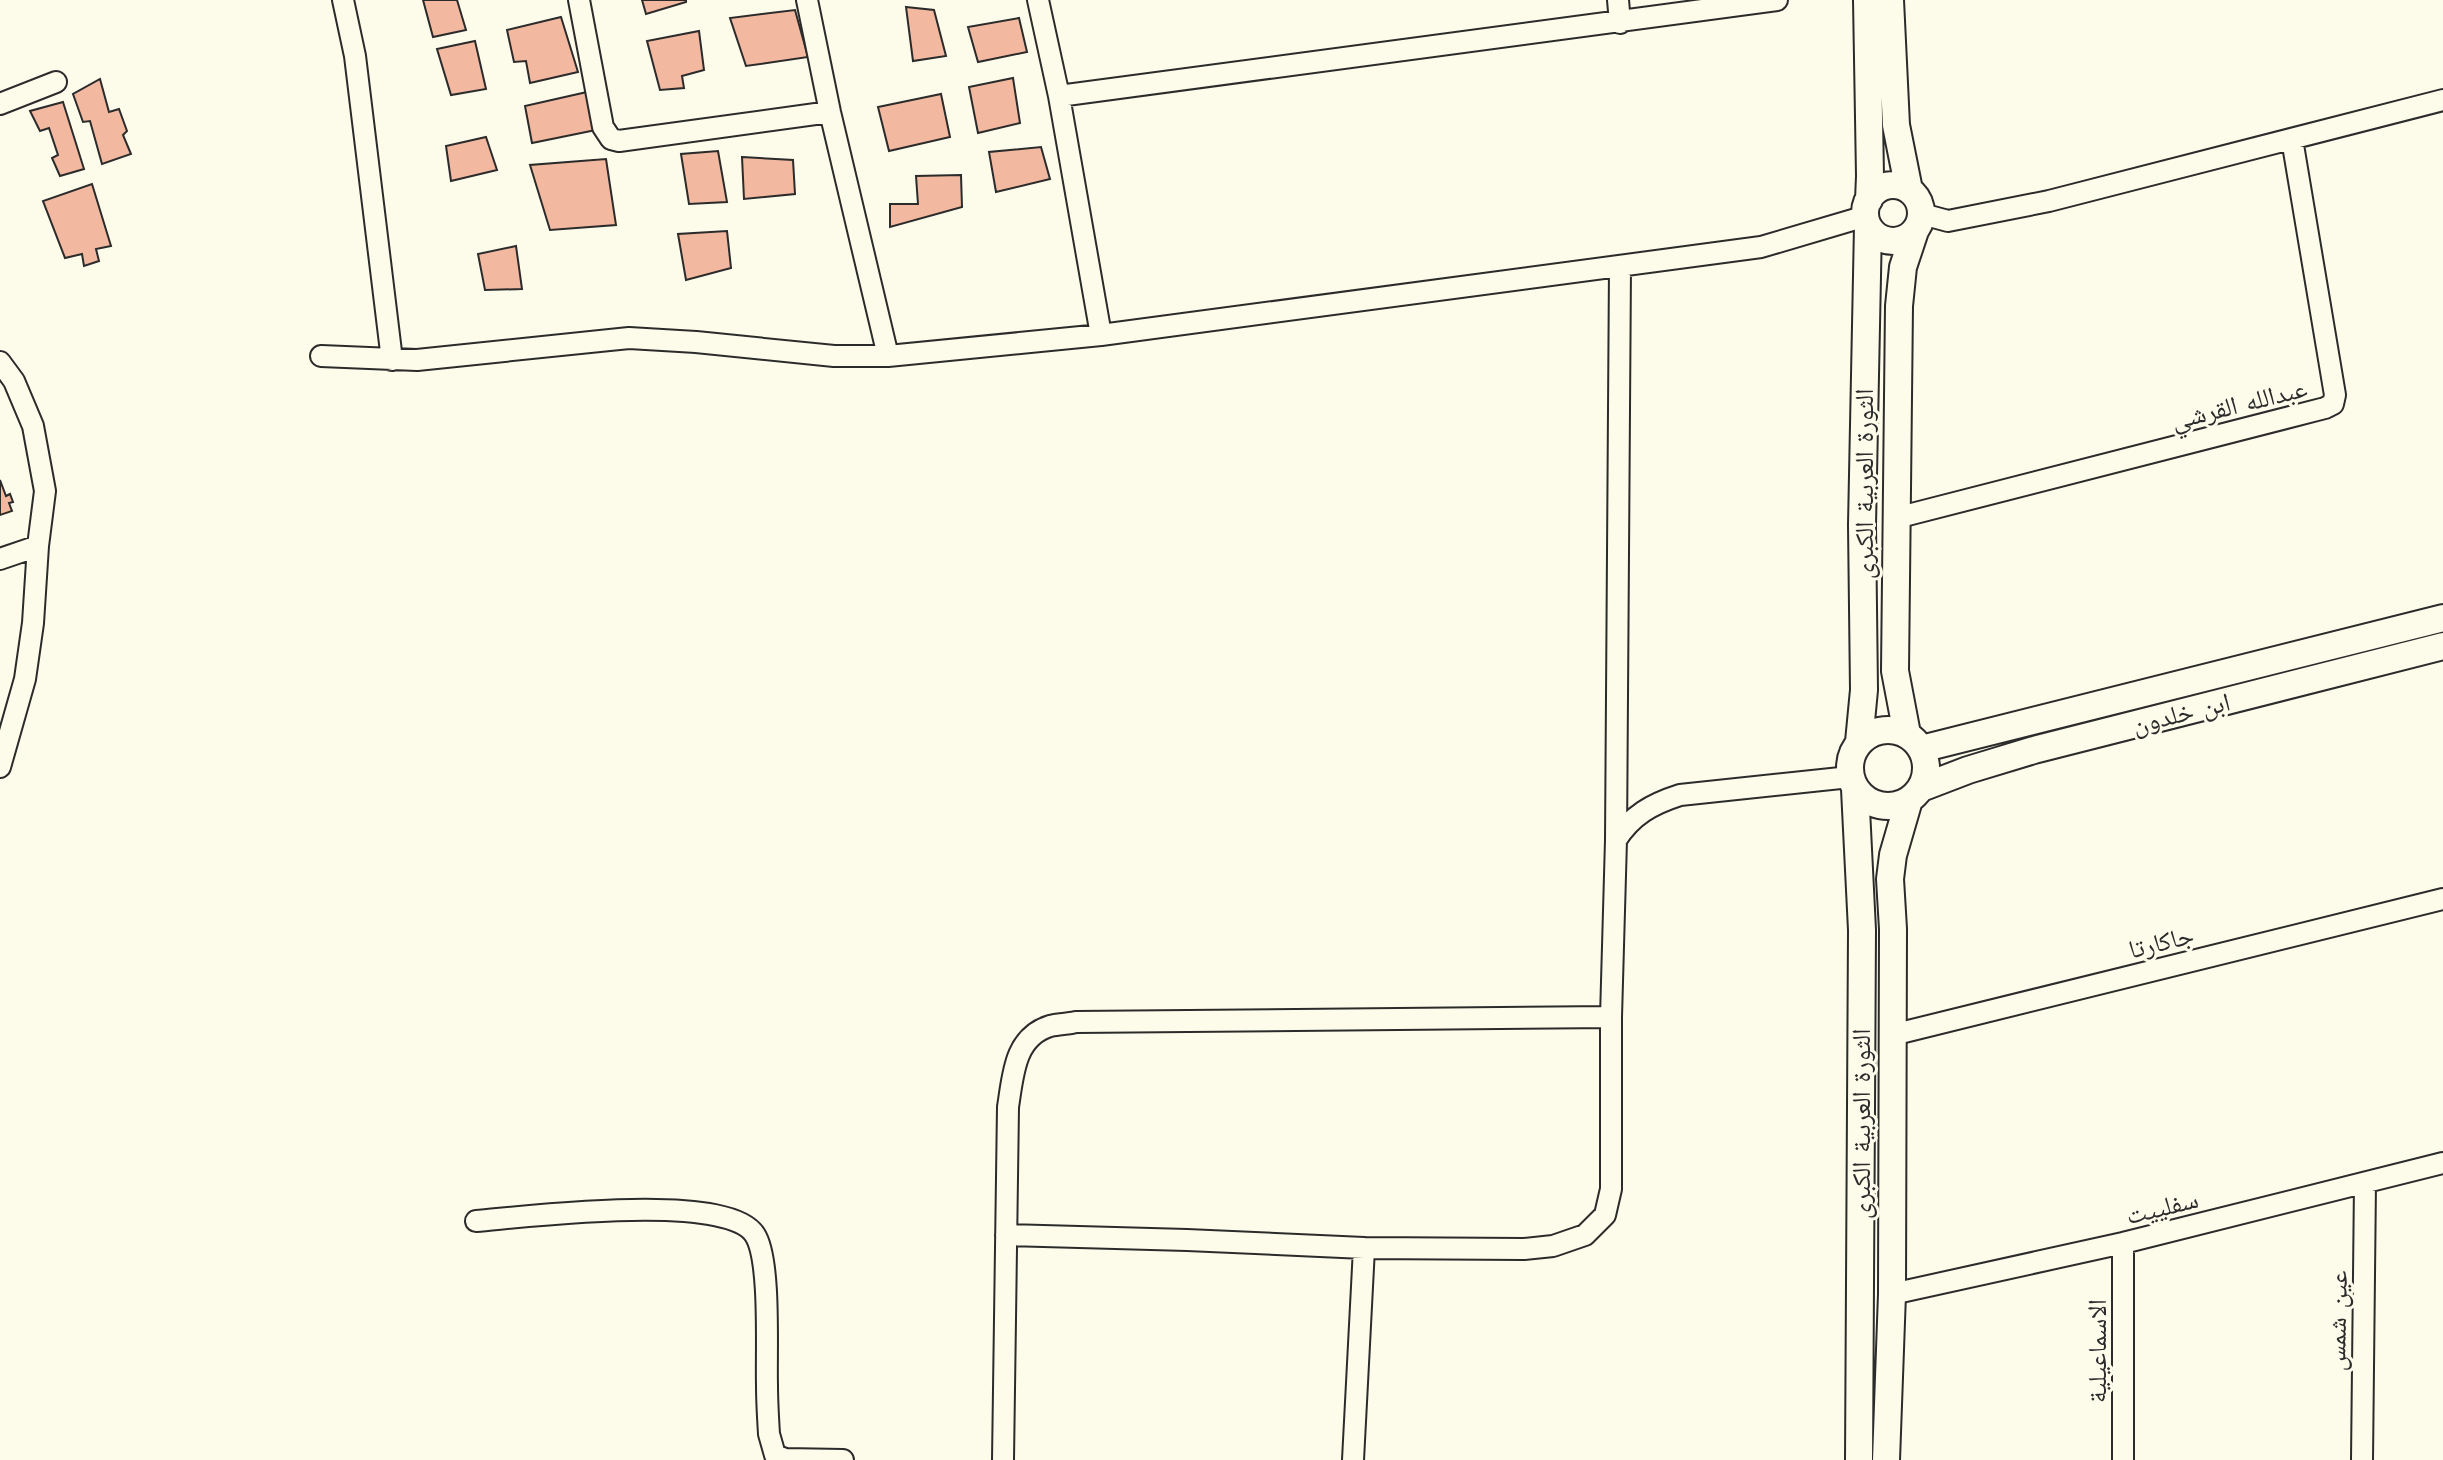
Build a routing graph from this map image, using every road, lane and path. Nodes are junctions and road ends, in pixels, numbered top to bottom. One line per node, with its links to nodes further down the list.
1 (343, 0): 23 (street)
2 (579, 0): 14 (street)
3 (807, 0): 14 (street)
4 (1038, 0): 11 (street)
5 (1618, 0): 9 (street)
6 (1777, 0): 9 (street)
7 (1867, 0): 17 (street, الثورة العربية الكبرى)
8 (1890, 0): 16 (street)
9 (1620, 23): 11 (street)
10 (56, 82): 13 (street)
11 (1059, 96): 20 (street)
12 (2443, 100): 15 (street)
13 (0, 104)
14 (830, 112): 22 (street)
15 (2292, 139): 18 (street); 25 (street, عبدالله القرشي)
16 (1909, 190): 17 (street); 18 (street)
17 (1868, 214): 18 (street); 19 (street); 30 (street, الثورة العربية الكبرى)
18 (1918, 222): 25 (street, الثورة العربية الكبرى)
19 (1620, 267): 20 (street); 35 (street)
20 (1101, 335): 22 (street)
21 (321, 356): 23 (street)
22 (888, 356): 23 (street)
23 (392, 360)
24 (0, 362): 26 (street)
25 (1896, 518): 31 (street, الثورة العربية الكبرى)
26 (38, 546): 27 (street); 32 (street)
27 (0, 559)
28 (2443, 618): 31 (street, ابن خلدون)
29 (2443, 646): 34 (street, ابن خلدون)
30 (1859, 742): 31 (street); 33 (street)
31 (1914, 742): 34 (street)
32 (0, 767)
33 (1852, 783): 34 (street); 35 (street); 38 (street, الثورة العربية الكبرى)
34 (1915, 794): 37 (street, الثورة العربية الكبرى)
35 (1616, 840): 39 (street)
36 (2443, 899): 40 (street, جاكارتا)
37 (1893, 929): 38 (street); 40 (street, الثورة العربية الكبرى)
38 (1862, 930): 51 (street, الثورة العربية الكبرى)
39 (1611, 1017): 44 (street); 46 (street)
40 (1892, 1035): 47 (street, الثورة العربية الكبرى)
41 (2443, 1163): 42 (street, سفلييت)
42 (2365, 1183): 45 (street, سفلييت); 54 (street, عين شمس)
43 (476, 1221): 48 (street)
44 (1006, 1235): 46 (street); 49 (street)
45 (2123, 1243): 47 (street, سفلييت); 53 (street, الاسماعيلية)
46 (1364, 1248): 50 (street)
47 (1892, 1294): 52 (street, الثورة العربية الكبرى)
48 (843, 1460)
49 (1003, 1460)
50 (1353, 1460)
51 (1859, 1460)
52 (1886, 1460)
53 (2123, 1460)
54 (2362, 1460)

